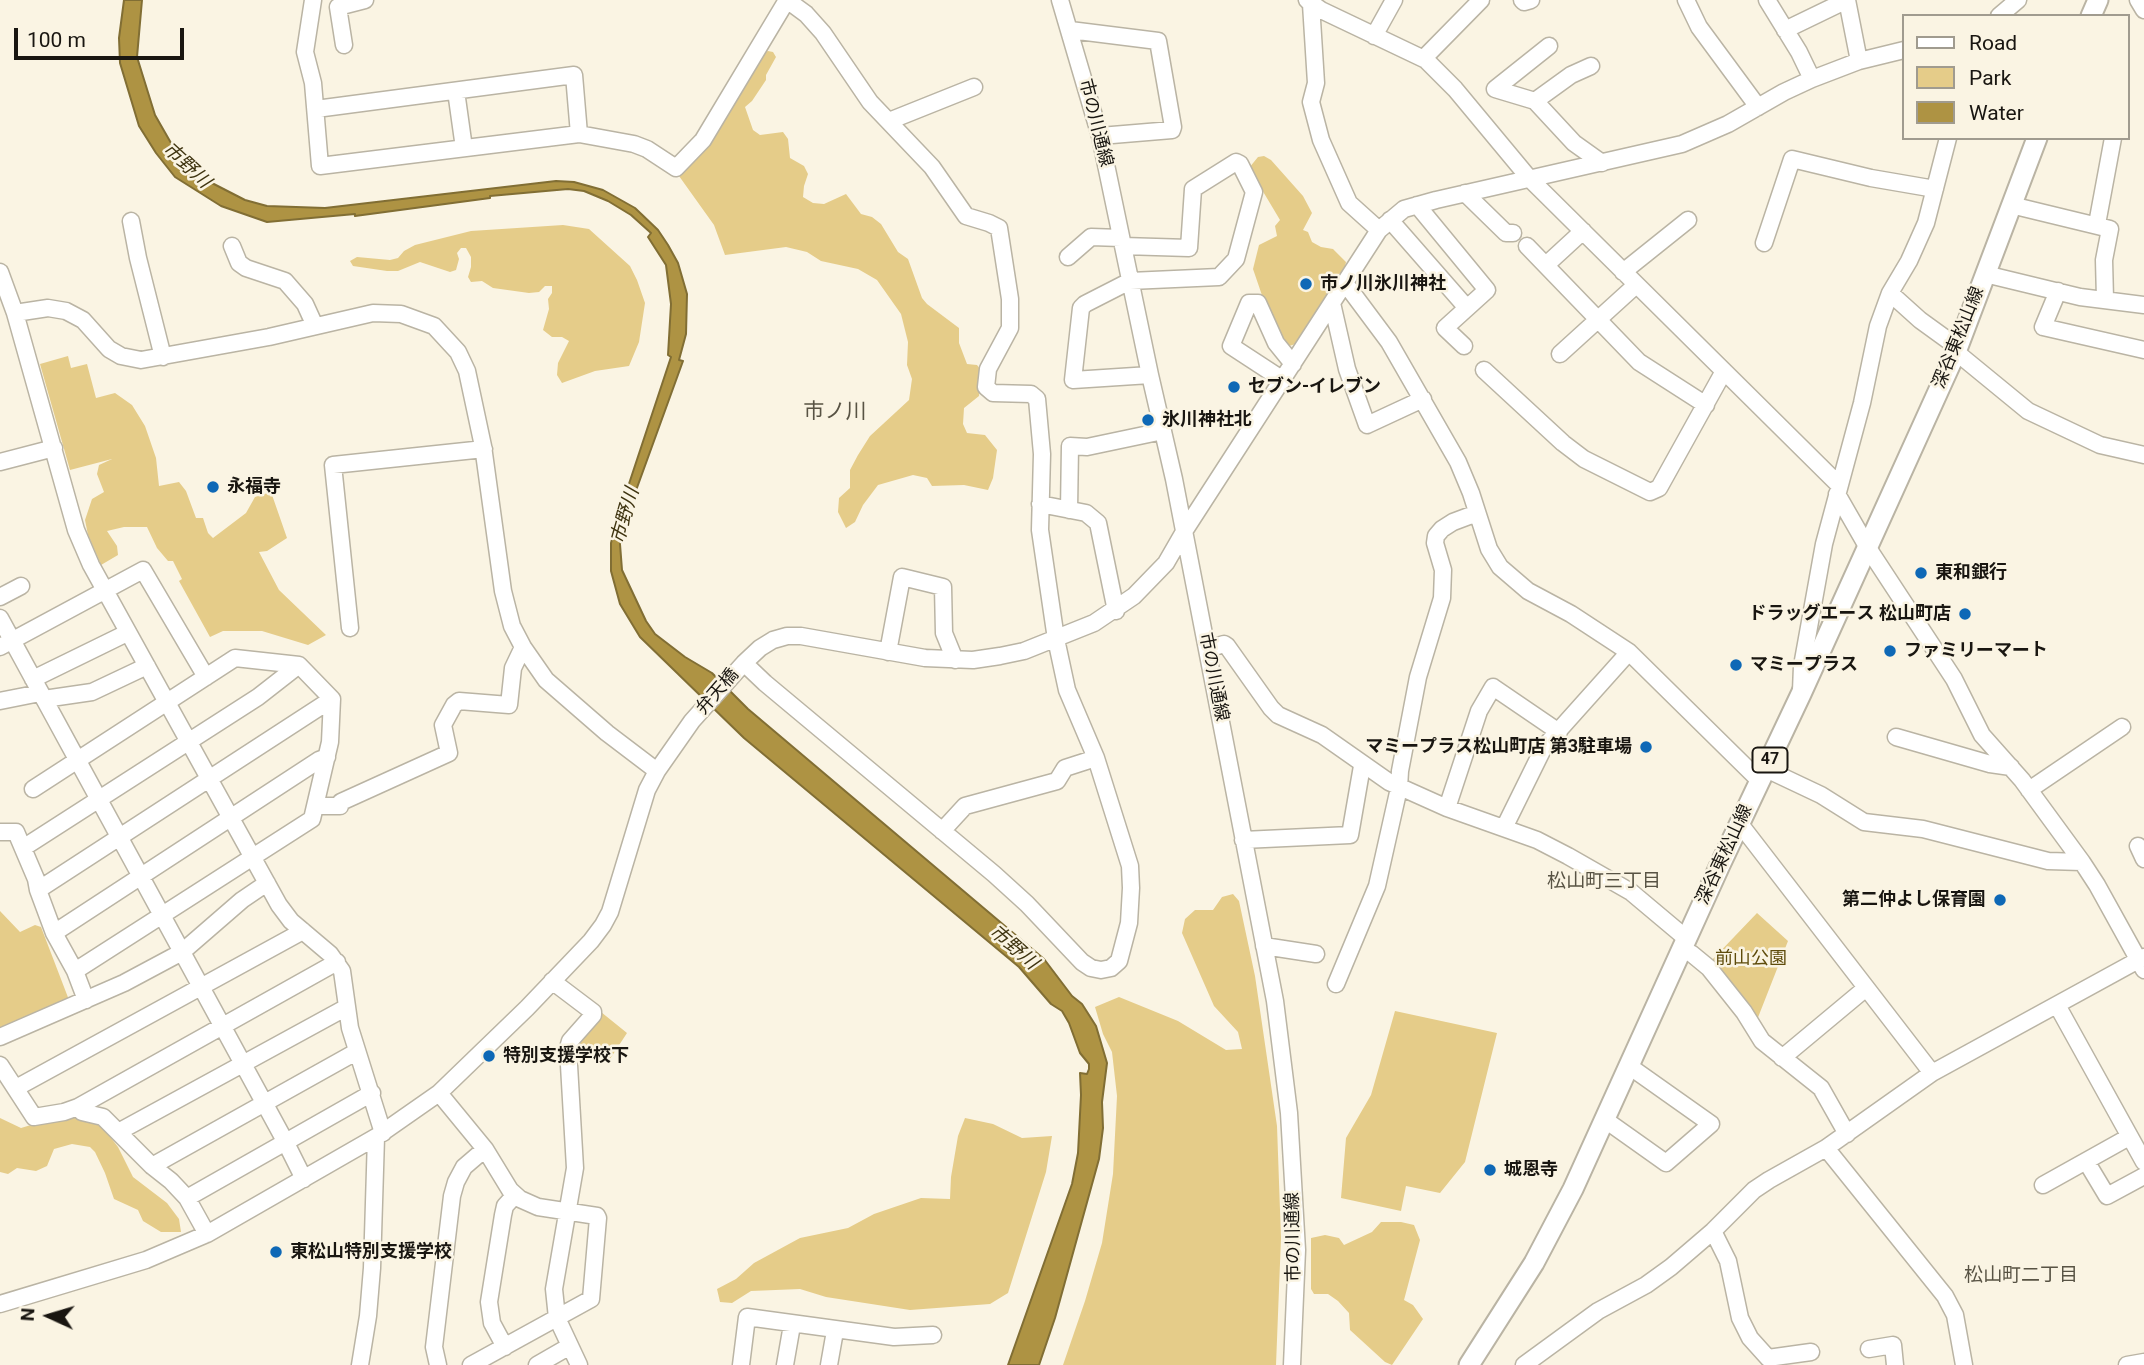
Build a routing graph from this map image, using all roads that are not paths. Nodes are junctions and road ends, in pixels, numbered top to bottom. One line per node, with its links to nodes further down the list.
1 (313, 0): 31 (street)
2 (365, 0): 20 (street)
3 (787, 0): 32 (street); 33 (street)
4 (1060, 0): 17 (street, 市の川通線)
5 (1394, 0): 19 (street)
6 (1481, 0): 23 (street)
7 (1522, 0): 8 (street)
8 (1531, 0)
9 (1686, 0): 30 (street)
10 (1767, 0): 18 (street)
11 (1847, 0): 18 (street); 24 (street)
12 (2018, 0): 16 (street)
13 (2138, 0): 15 (street)
14 (1309, 2): 19 (street); 48 (street)
15 (2144, 10)
16 (2000, 14)
17 (1070, 30): 34 (street, 市の川通線); 34 (street)
18 (1784, 30): 26 (street)
19 (1374, 36): 23 (street)
20 (344, 45)
21 (1549, 46): 29 (street)
22 (1902, 50): 24 (street)
23 (1424, 58): 40 (street)
24 (1859, 61): 26 (street)
25 (1591, 65): 29 (street)
26 (1812, 79): 30 (street)
27 (974, 87): 32 (street)
28 (456, 91): 31 (street); 33 (street); 38 (street)
29 (1535, 101): 39 (street)
30 (1758, 107): 39 (street)
31 (316, 109): 38 (street)
32 (889, 121): 90 (street)
33 (579, 134): 38 (street)
34 (1100, 136): 51 (street, 市の川通線)
35 (1947, 140): 41 (street)
36 (2036, 140): 44 (main road, 深谷東松山線 / 47)
37 (2113, 140): 47 (street)
38 (464, 148)
39 (1602, 163): 40 (street)
40 (1529, 178): 42 (street); 49 (street)
41 (1935, 188): 52 (street); 64 (street)
42 (1465, 193): 43 (street); 50 (street)
43 (1417, 205): 48 (street); 68 (street)
44 (2011, 205): 47 (street); 59 (main road, 深谷東松山線 / 47)
45 (1688, 220): 58 (street)
46 (131, 221): 76 (street)
47 (2097, 224): 65 (street)
48 (1384, 225): 61 (street, 弁天橋); 68 (street)
49 (1583, 231): 56 (street); 58 (street)
50 (1514, 233)
51 (1122, 242): 55 (street); 60 (street, 市の川通線); 60 (street)
52 (1764, 243)
53 (232, 246): 71 (street)
54 (1527, 246): 56 (street)
55 (1068, 257)
56 (1546, 265): 70 (street)
57 (0, 272): 69 (street)
58 (1623, 272): 62 (street)
59 (1985, 274): 63 (street); 73 (main road, 深谷東松山線 / 47)
60 (1130, 281): 80 (street, 市の川通線); 80 (street)
61 (1345, 283): 66 (street, 弁天橋); 82 (street)
62 (1636, 285): 70 (street); 79 (street)
63 (2058, 291): 65 (street); 74 (street)
64 (1890, 293): 73 (street); 89 (street)
65 (2105, 299): 67 (street)
66 (1332, 303): 77 (street, 弁天橋); 82 (street)
67 (2144, 305)
68 (1467, 308): 72 (street)
69 (15, 313): 76 (street); 85 (street)
70 (1597, 318): 75 (street); 83 (street)
71 (315, 326): 76 (street); 86 (street)
72 (1464, 346)
73 (1957, 348): 87 (street); 94 (main road, 深谷東松山線 / 47)
74 (2144, 351)
75 (1560, 354)
76 (163, 357)
77 (1293, 364): 81 (street, 弁天橋); 81 (street)
78 (1484, 370): 83 (street)
79 (1724, 371): 83 (street); 89 (street)
80 (1150, 375): 84 (street, 市の川通線)
81 (1283, 380): 93 (street, 弁天橋)
82 (1423, 399): 92 (street)
83 (1706, 405)
84 (1163, 431): 91 (street); 93 (street, 市の川通線)
85 (54, 448): 88 (street); 96 (street)
86 (484, 449): 100 (street); 104 (street)
87 (2144, 455)
88 (0, 462)
89 (1838, 490): 94 (street); 114 (street)
90 (1040, 504): 91 (street); 102 (street)
91 (1069, 510): 98 (street)
92 (1477, 513): 107 (street); 130 (street)
93 (1185, 530): 98 (street, 弁天橋); 105 (street, 市の川通線)
94 (1868, 548): 114 (main road, 深谷東松山線 / 47); 126 (street)
95 (22, 586): 97 (street)
96 (104, 592): 101 (street); 103 (street); 112 (street)
97 (0, 597)
98 (1116, 611): 102 (street, 弁天橋)
99 (0, 618): 103 (street)
100 (350, 628)
101 (127, 633): 111 (street); 113 (street)
102 (1056, 639): 108 (street, 弁天橋); 123 (street)
103 (6, 644): 113 (street)
104 (523, 647): 127 (street); 134 (street)
105 (1208, 649): 125 (street); 142 (street, 市の川通線)
106 (888, 652): 108 (street, 弁天橋); 108 (street); 109 (street, 弁天橋)
107 (1629, 652): 119 (street); 128 (street)
108 (955, 660)
109 (744, 663): 127 (street, 弁天橋); 139 (street)
110 (299, 665): 112 (street); 115 (street); 121 (street)
111 (147, 666): 113 (street); 117 (street)
112 (206, 677): 117 (street)
113 (39, 690): 116 (street); 124 (street)
114 (1801, 694): 128 (main road, 深谷東松山線 / 47)
115 (332, 699): 122 (street); 129 (street)
116 (0, 701)
117 (167, 703): 121 (street); 124 (street)
118 (2122, 727): 132 (street)
119 (1559, 732): 135 (street); 138 (street)
120 (1896, 737): 126 (street)
121 (188, 741): 129 (street); 133 (street)
122 (327, 757): 134 (street); 136 (street)
123 (1096, 758): 139 (street); 139 (street)
124 (77, 760): 131 (street); 133 (street)
125 (1363, 766): 130 (street); 142 (street)
126 (2011, 767): 132 (street)
127 (657, 771): 159 (street, 弁天橋)
128 (1763, 775): 137 (main road, 深谷東松山線 / 47); 145 (street)
129 (210, 779): 136 (street); 141 (street)
130 (1399, 788): 135 (street); 160 (street)
131 (33, 789)
132 (2029, 790): 145 (street)
133 (99, 799): 141 (street); 143 (street)
134 (316, 806): 144 (street)
135 (1447, 808): 138 (street)
136 (231, 818): 144 (street); 146 (street)
137 (1740, 824): 152 (main road, 深谷東松山線 / 47); 162 (street)
138 (1504, 828): 152 (street)
139 (942, 831)
140 (0, 832): 143 (street)
141 (120, 838): 146 (street); 148 (street)
142 (1243, 840): 153 (street, 市の川通線)
143 (23, 848): 148 (street)
144 (253, 855): 147 (street); 149 (street)
145 (2082, 862): 157 (street)
146 (141, 877): 149 (street); 151 (street)
147 (267, 883): 150 (street); 154 (street)
148 (38, 890): 151 (street)
149 (162, 915): 154 (street); 158 (street)
150 (303, 931): 156 (street); 161 (street)
151 (54, 933): 158 (street)
152 (1684, 944): 169 (street); 172 (main road, 深谷東松山線 / 47)
153 (1264, 946): 155 (street); 216 (street, 市の川通線)
154 (182, 952): 161 (street); 163 (street)
155 (1316, 954)
156 (337, 962): 165 (street); 166 (street)
157 (2142, 963): 164 (street)
158 (75, 971): 163 (street)
159 (552, 981): 176 (street, 弁天橋); 195 (street)
160 (1336, 984)
161 (201, 986): 166 (street); 174 (street)
162 (1866, 988): 169 (street); 173 (street)
163 (86, 999): 167 (street)
164 (2057, 1005): 173 (street); 183 (street)
165 (347, 1007): 168 (street); 170 (street)
166 (222, 1025): 170 (street); 178 (street)
167 (0, 1037)
168 (356, 1052): 175 (street); 177 (street)
169 (1782, 1058): 181 (street)
170 (243, 1064): 177 (street); 180 (street)
171 (0, 1065): 174 (street)
172 (1629, 1066): 179 (main road, 深谷東松山線 / 47); 179 (street)
173 (1932, 1073): 181 (street)
174 (16, 1088): 178 (street)
175 (372, 1093): 182 (street); 184 (street)
176 (439, 1093): 182 (street, 弁天橋); 186 (street)
177 (264, 1103): 184 (street); 189 (street)
178 (78, 1107): 180 (street)
179 (1604, 1119): 217 (main road, 深谷東松山線 / 47)
180 (120, 1131): 189 (street)
181 (1847, 1134): 185 (street)
182 (379, 1135): 191 (street, 弁天橋); 208 (street)
183 (2134, 1136): 187 (street); 188 (street)
184 (285, 1141): 191 (street); 194 (street)
185 (1826, 1148): 196 (street); 220 (street)
186 (485, 1149): 193 (street); 209 (street)
187 (2086, 1161): 190 (street); 192 (street)
188 (2144, 1162)
189 (152, 1166): 194 (street)
190 (2144, 1176)
191 (304, 1179): 197 (street, 弁天橋)
192 (2043, 1185)
193 (515, 1195): 195 (street); 204 (street)
194 (187, 1198): 197 (street)
195 (568, 1212): 199 (street); 199 (street)
196 (1713, 1231): 206 (street); 218 (street)
197 (207, 1234): 198 (street, 弁天橋)
198 (0, 1304)
199 (557, 1318): 203 (street); 204 (street)
200 (792, 1325): 201 (street); 213 (street); 214 (street)
201 (835, 1331): 202 (street); 215 (street)
202 (933, 1335)
203 (570, 1346): 211 (street); 212 (street)
204 (505, 1347): 210 (street)
205 (1869, 1349): 219 (street)
206 (1811, 1352)
207 (2144, 1362): 221 (street)
208 (360, 1365)
209 (438, 1365)
210 (471, 1365)
211 (537, 1365)
212 (579, 1365)
213 (741, 1365)
214 (785, 1365)
215 (829, 1365)
216 (1292, 1365)
217 (1469, 1365)
218 (1524, 1365)
219 (1895, 1365)
220 (1964, 1365)
221 (2127, 1365)

